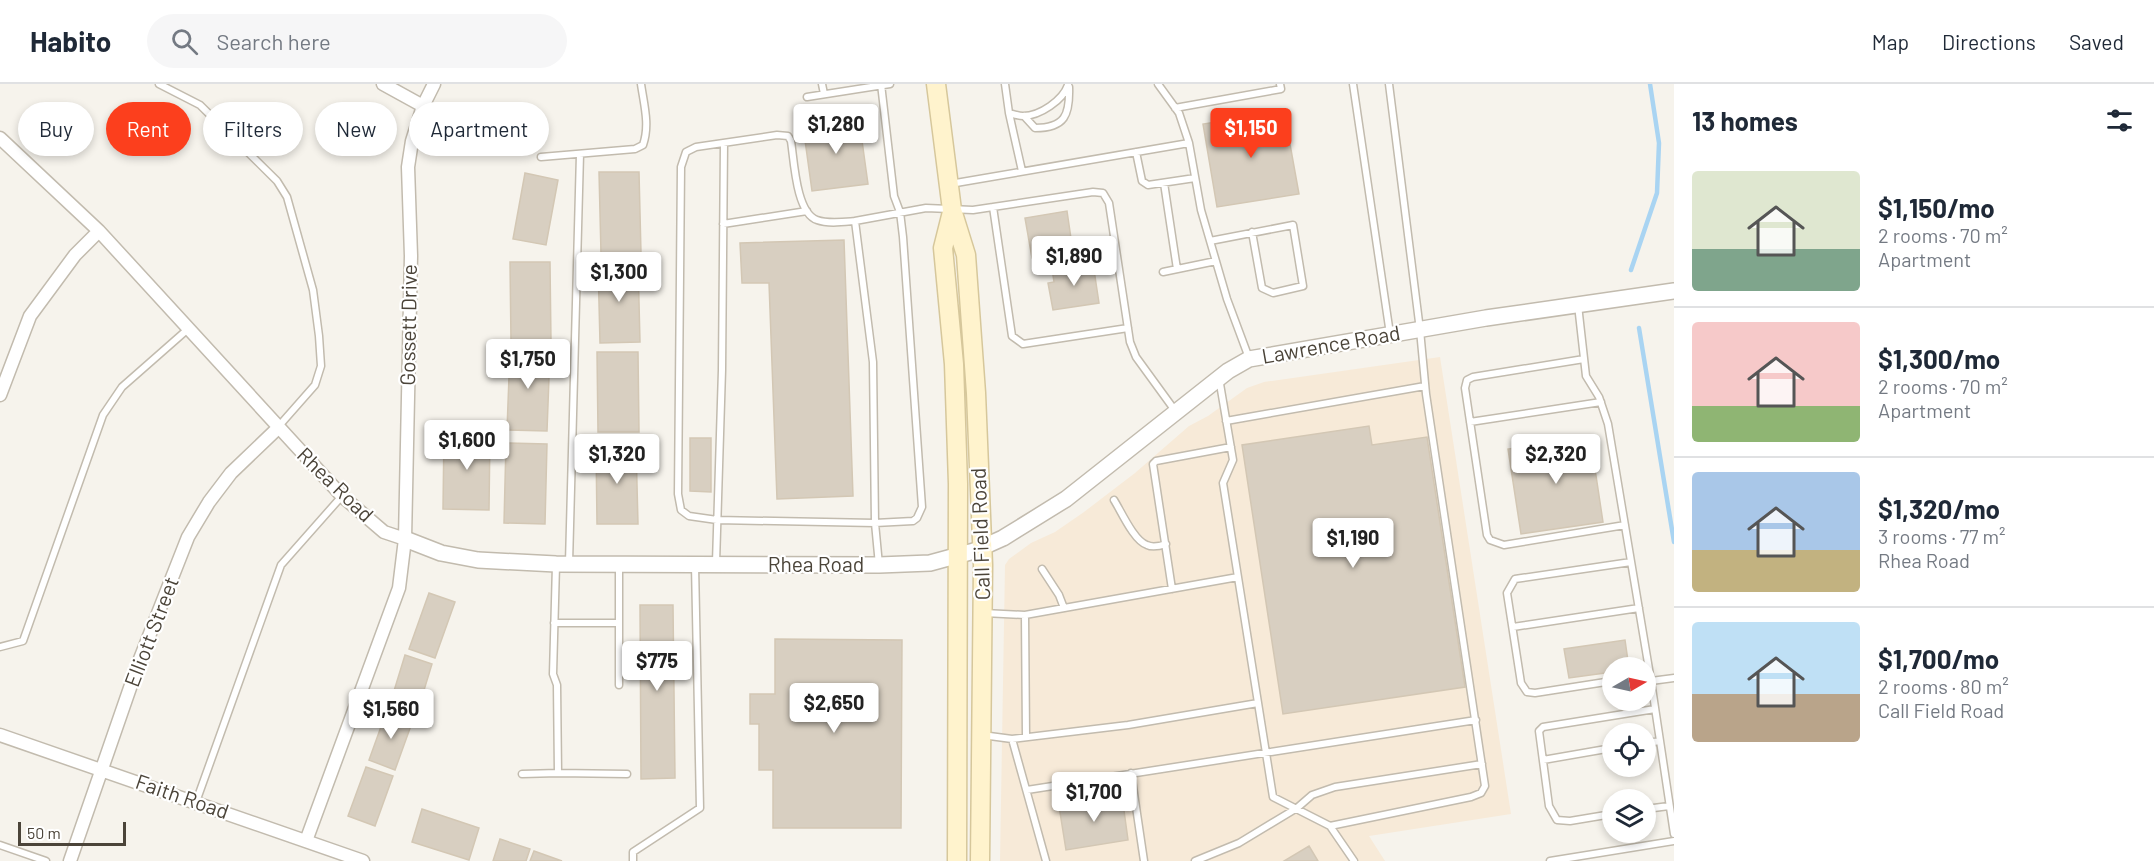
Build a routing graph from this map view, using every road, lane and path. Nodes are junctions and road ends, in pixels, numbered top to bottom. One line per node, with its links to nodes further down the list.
1 (159, 84): 60 (lane)
2 (382, 84): 17 (street)
3 (434, 84): 18 (street, Gossett Drive)
4 (641, 84): 26 (lane)
5 (822, 84): 15 (lane)
6 (890, 84): 13 (lane)
7 (936, 84): 32 (main road, Call Field Road)
8 (1005, 84): 20 (lane)
9 (1158, 84): 19 (lane)
10 (1280, 84): 19 (lane)
11 (1353, 84): 50 (lane)
12 (1389, 84): 49 (lane)
13 (881, 85): 15 (lane); 36 (lane)
14 (1069, 85): 21 (lane); 21 (lane)
15 (824, 94): 16 (lane)
16 (807, 97)
17 (416, 102)
18 (425, 102)
19 (1175, 108): 23 (lane)
20 (1009, 113): 21 (lane); 29 (lane)
21 (1024, 116)
22 (1, 140): 39 (street, Rhea Road)
23 (1189, 142): 25 (lane); 30 (lane)
24 (724, 143): 35 (lane); 38 (lane); 64 (lane)
25 (1136, 152): 29 (lane); 31 (lane)
26 (580, 154): 28 (lane); 71 (lane)
27 (410, 156): 67 (street, Gossett Drive)
28 (541, 157)
29 (1022, 171): 32 (lane)
30 (1195, 178): 31 (lane); 41 (lane)
31 (1164, 183): 43 (lane)
32 (949, 184): 34 (main road, Call Field Road)
33 (993, 207): 34 (lane); 47 (lane); 47 (lane)
34 (952, 210): 36 (lane); 69 (main road, Call Field Road); 69 (main road, Call Field Road)
35 (807, 211): 37 (lane); 38 (lane)
36 (900, 212): 37 (lane); 65 (lane)
37 (855, 221): 65 (lane)
38 (723, 224): 64 (lane)
39 (99, 231): 48 (street, Rhea Road); 55 (street)
40 (1252, 232): 40 (lane); 41 (lane)
41 (1210, 241): 42 (lane)
42 (1216, 261): 43 (lane); 51 (lane)
43 (1177, 269): 44 (lane)
44 (1163, 272)
45 (1674, 291): 46 (street, Lawrence Road)
46 (1578, 305): 49 (street, Lawrence Road); 52 (lane)
47 (1128, 328): 57 (lane)
48 (189, 329): 60 (street, Rhea Road); 86 (lane)
49 (1420, 330): 50 (street, Lawrence Road); 54 (lane)
50 (1390, 335): 51 (street, Lawrence Road)
51 (1250, 359): 53 (street, Lawrence Road)
52 (1584, 359): 56 (lane); 59 (lane)
53 (1219, 378): 57 (street, Lawrence Road); 58 (lane)
54 (1425, 386): 58 (lane); 95 (lane)
55 (0, 395)
56 (1601, 402): 59 (lane); 66 (lane)
57 (1176, 412): 69 (street, Lawrence Road)
58 (1226, 421): 61 (lane)
59 (1470, 422): 66 (lane)
60 (278, 428): 62 (street, Rhea Road); 107 (street, Elliott Street)
61 (1231, 447): 68 (lane); 77 (lane)
62 (342, 496): 67 (street, Rhea Road); 113 (lane)
63 (1114, 500): 68 (lane)
64 (717, 520): 65 (lane); 74 (lane)
65 (875, 523): 75 (lane)
66 (1625, 525): 70 (lane)
67 (405, 539): 71 (street, Rhea Road); 120 (street, Gossett Drive)
68 (1166, 544): 78 (lane)
69 (971, 551): 75 (street, Rhea Road); 81 (main road, Call Field Road); 96 (main road, Call Field Road)
70 (1631, 562): 80 (lane); 85 (lane)
71 (562, 564): 72 (street, Rhea Road); 83 (lane)
72 (619, 564): 73 (street, Rhea Road); 84 (lane)
73 (695, 565): 74 (street, Rhea Road); 126 (lane)
74 (716, 565): 75 (street, Rhea Road)
75 (879, 565)
76 (1042, 569): 79 (lane)
77 (1238, 577): 78 (lane); 92 (lane)
78 (1172, 589): 79 (lane)
79 (1064, 608): 82 (lane)
80 (1639, 608): 85 (lane); 87 (lane)
81 (983, 613): 82 (lane); 98 (main road, Call Field Road)
82 (1025, 615): 99 (lane)
83 (554, 623): 84 (lane); 108 (lane)
84 (619, 623): 91 (lane)
85 (1513, 627): 90 (lane)
86 (0, 647)
87 (1646, 657)
88 (1656, 677): 89 (lane)
89 (1674, 678)
90 (1602, 683)
91 (618, 686)
92 (1258, 703): 99 (lane); 104 (lane)
93 (1643, 711): 105 (lane)
94 (1655, 711): 101 (lane)
95 (1476, 720): 104 (lane); 106 (lane)
96 (957, 731): 98 (main road); 127 (main road, Call Field Road)
97 (0, 735): 107 (street, Faith Road)
98 (982, 735): 100 (lane); 128 (main road, Call Field Road)
99 (1026, 738): 100 (lane)
100 (1012, 739): 112 (lane)
101 (1660, 741): 102 (lane); 114 (lane)
102 (1656, 742)
103 (1602, 750): 105 (lane)
104 (1266, 752): 109 (lane); 115 (lane)
105 (1543, 760): 117 (lane)
106 (1482, 764): 115 (lane); 118 (lane)
107 (102, 770): 113 (street, Faith Road); 124 (street, Elliott Street)
108 (558, 773): 110 (lane); 111 (lane)
109 (1131, 773): 112 (lane); 130 (lane)
110 (522, 774)
111 (627, 774)
112 (1027, 790): 129 (lane)
113 (196, 802): 120 (street, Faith Road)
114 (1669, 806): 116 (lane); 119 (lane)
115 (1297, 808): 118 (lane); 131 (lane)
116 (1656, 808)
117 (1602, 816)
118 (1330, 826): 132 (lane)
119 (1674, 834)
120 (306, 841): 125 (street, Faith Road)
121 (1674, 841): 133 (lane)
122 (0, 844): 123 (lane)
123 (46, 861)
124 (70, 861)
125 (363, 861)
126 (633, 861)
127 (957, 861)
128 (980, 861)
129 (1046, 861)
130 (1144, 861)
131 (1195, 861)
132 (1354, 861)
133 (1550, 861)

